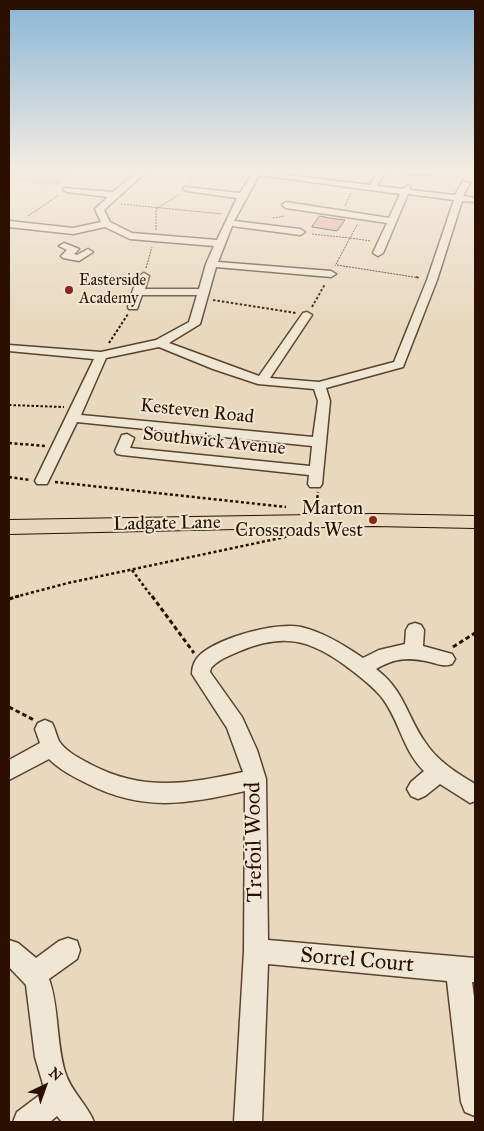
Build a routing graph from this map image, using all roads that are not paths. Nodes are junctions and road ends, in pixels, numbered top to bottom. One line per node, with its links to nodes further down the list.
1 (13, 224): 7 (street)
2 (106, 224): 7 (street); 9 (street)
3 (228, 224): 9 (street)
4 (245, 224): 8 (street)
5 (391, 224): 11 (street)
6 (450, 224): 22 (street)
7 (83, 229): 10 (street)
8 (300, 232)
9 (218, 244): 12 (street)
10 (88, 252)
11 (378, 253)
12 (211, 264): 13 (street); 16 (street)
13 (333, 269)
14 (144, 276): 15 (street)
15 (137, 292): 16 (street); 17 (street)
16 (203, 292): 19 (street)
17 (133, 306)
18 (307, 315): 23 (street)
19 (160, 343): 21 (street); 23 (street)
20 (9, 348): 21 (street)
21 (101, 356): 25 (street)
22 (399, 364): 24 (street)
23 (262, 381): 24 (street)
24 (319, 386): 27 (street)
25 (75, 413): 28 (street, Kesteven Road); 29 (street)
26 (127, 438): 28 (street, Southwick Avenue)
27 (318, 442): 28 (street, Kesteven Road); 28 (street, Southwick Avenue)
28 (182, 443)
29 (42, 481)
30 (475, 522): 31 (main road, Ladgate Lane)
31 (9, 527)
32 (415, 630): 33 (street)
33 (414, 650): 34 (street); 35 (street)
34 (446, 659)
35 (363, 667): 37 (street); 38 (street, Trefoil Wood)
36 (9, 770): 38 (street)
37 (438, 773): 39 (street); 40 (street)
38 (256, 779): 43 (street, Trefoil Wood)
39 (418, 789)
40 (470, 793)
41 (68, 950): 45 (street)
42 (9, 952): 45 (street)
43 (256, 952): 44 (street, Sorrel Court); 50 (street, Trefoil Wood)
44 (467, 970): 47 (street, Sorrel Court)
45 (34, 975): 46 (street)
46 (60, 1097): 48 (street); 49 (street)
47 (475, 1102)
48 (27, 1122)
49 (80, 1122)
50 (248, 1122)

